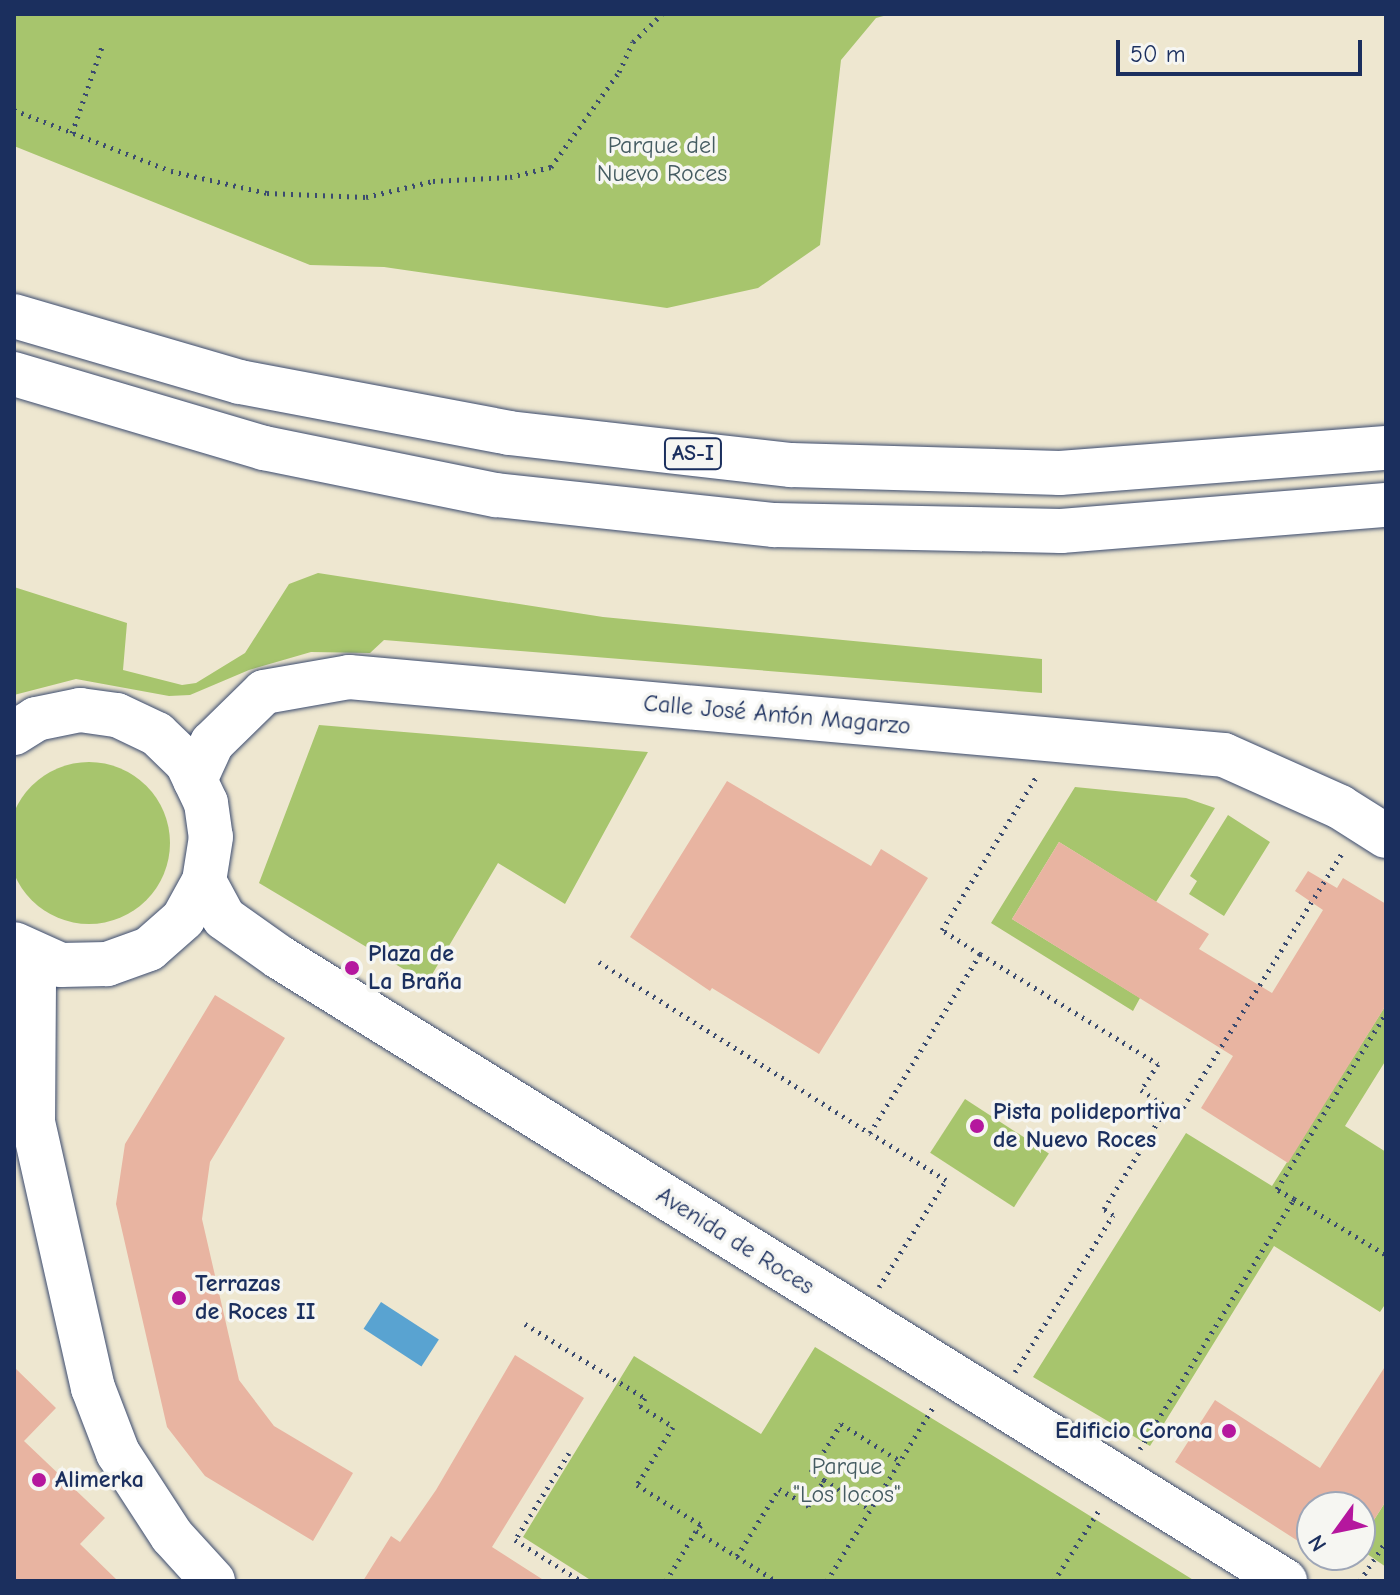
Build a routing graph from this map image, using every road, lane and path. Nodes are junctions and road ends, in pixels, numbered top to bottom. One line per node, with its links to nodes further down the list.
1 (662, 14): 4 (path)
2 (102, 47): 4 (path)
3 (14, 110): 4 (path)
4 (72, 133)
5 (14, 316): 7 (main road, AS-I)
6 (14, 374): 8 (main road)
7 (1386, 448)
8 (1386, 505)
9 (14, 733): 11 (main road)
10 (1037, 775): 15 (path)
11 (195, 780): 12 (main road, Calle José Antón Magarzo); 14 (main road)
12 (1386, 836)
13 (1344, 848): 19 (path)
14 (204, 881): 16 (main road); 42 (main road, Avenida de Roces)
15 (980, 954): 19 (path); 20 (path)
16 (16, 958): 36 (main road)
17 (599, 962): 20 (path)
18 (1386, 1013): 21 (path)
19 (1167, 1107): 25 (path)
20 (870, 1133): 23 (path)
21 (1294, 1199): 22 (path); 27 (path)
22 (1386, 1255)
23 (879, 1288)
24 (525, 1324): 33 (path)
25 (1015, 1372)
26 (937, 1402): 29 (path)
27 (1139, 1450)
28 (569, 1453): 37 (path)
29 (900, 1461): 30 (path); 32 (path)
30 (824, 1480): 32 (path); 35 (path)
31 (1101, 1506): 41 (path)
32 (870, 1509): 40 (path)
33 (696, 1531): 35 (path); 38 (path)
34 (1386, 1541): 43 (path)
35 (737, 1556): 39 (path)
36 (213, 1581)
37 (581, 1581)
38 (666, 1581)
39 (776, 1581)
40 (827, 1581)
41 (1054, 1581)
42 (1285, 1581)
43 (1360, 1581)

